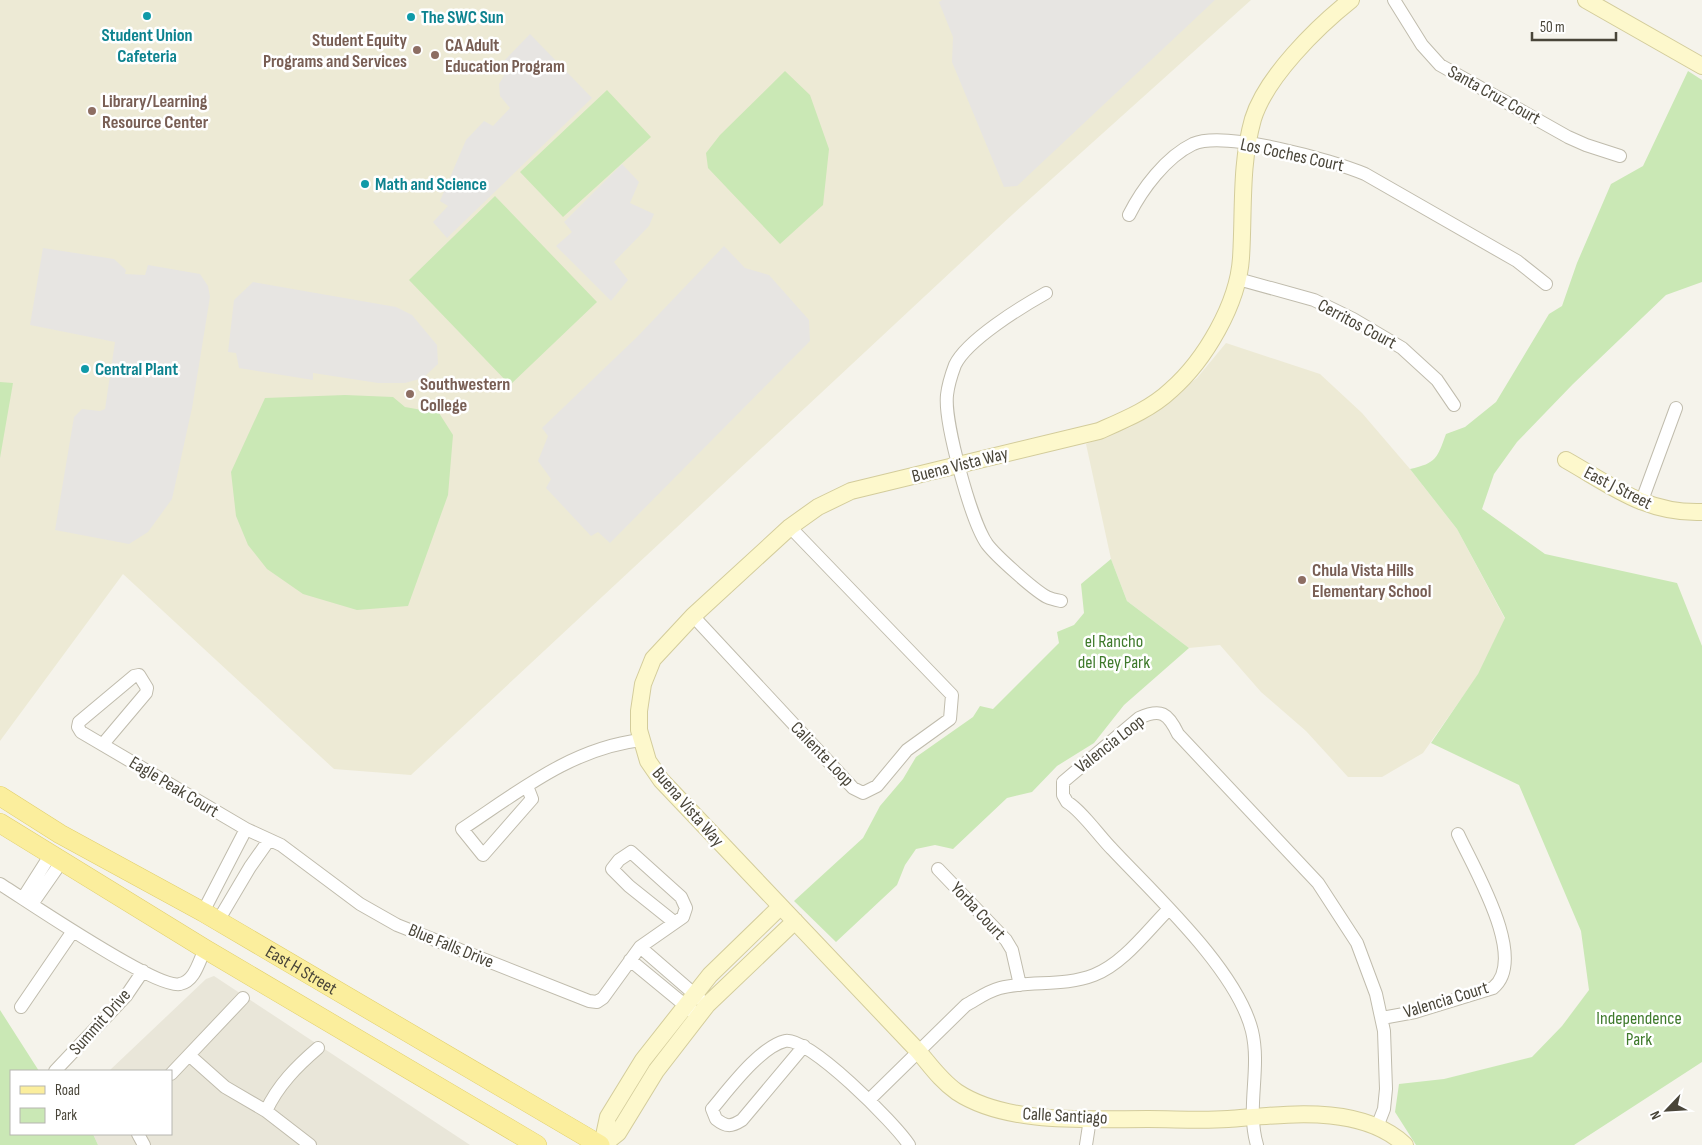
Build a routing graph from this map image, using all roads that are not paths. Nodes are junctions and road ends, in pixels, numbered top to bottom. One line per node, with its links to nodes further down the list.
1 (1351, 0): 5 (street, Buena Vista Way)
2 (1394, 0): 6 (street, Santa Cruz Court)
3 (1586, 0): 4 (street)
4 (1702, 66)
5 (1247, 144): 7 (street, Los Coches Court); 8 (street, Buena Vista Way); 9 (street, Los Coches Court)
6 (1620, 156)
7 (1129, 214)
8 (1238, 279): 11 (street, Cerritos Court); 14 (street, Buena Vista Way)
9 (1546, 284)
10 (1046, 293): 14 (street)
11 (1454, 405)
12 (1676, 408): 15 (street)
13 (1566, 460): 15 (street, East J Street)
14 (960, 466): 17 (street, Buena Vista Way); 18 (street)
15 (1641, 503): 16 (street, East J Street)
16 (1702, 512)
17 (790, 527): 19 (street, Buena Vista Way); 19 (street, Caliente Loop)
18 (1061, 601)
19 (693, 616): 20 (street, Buena Vista Way)
20 (641, 740): 22 (street); 32 (street, Buena Vista Way)
21 (102, 744): 21 (street, Eagle Peak Court); 25 (street, Eagle Peak Court)
22 (527, 786): 22 (street)
23 (0, 796): 34 (main road, East H Street)
24 (0, 823): 28 (main road, East H Street)
25 (246, 829): 27 (street, Blue Falls Drive); 34 (street)
26 (1458, 834): 46 (street, Valencia Court)
27 (269, 840): 34 (street); 40 (street, Blue Falls Drive)
28 (56, 858): 31 (street); 39 (main road, East H Street)
29 (938, 869): 42 (street, Yorba Court)
30 (0, 884): 31 (street, Summit Drive)
31 (27, 901): 37 (street, Summit Drive)
32 (780, 907): 35 (street, Buena Vista Way); 44 (street)
33 (1168, 910): 42 (street); 46 (street, Valencia Loop); 55 (street, Valencia Loop)
34 (210, 916): 61 (main road, East H Street)
35 (795, 921): 44 (street); 49 (street, Calle Santiago)
36 (674, 922): 36 (street); 38 (street, Blue Falls Drive)
37 (73, 931): 41 (street, Summit Drive); 45 (street)
38 (640, 947): 40 (street, Blue Falls Drive); 44 (street)
39 (205, 949): 41 (street, Summit Drive); 60 (main road, East H Street)
40 (630, 960): 44 (street)
41 (143, 971): 51 (street, Summit Drive)
42 (1020, 985): 49 (street)
43 (243, 998): 50 (street)
44 (696, 1005): 61 (street)
45 (21, 1006)
46 (1382, 1018): 57 (street, Valencia Loop)
47 (804, 1046): 47 (street); 53 (street)
48 (318, 1048): 54 (street)
49 (918, 1051): 53 (street); 56 (street, Calle Santiago)
50 (189, 1054): 52 (street); 54 (street)
51 (56, 1070)
52 (172, 1073)
53 (870, 1099): 58 (street)
54 (266, 1110): 59 (street)
55 (1253, 1116): 56 (street, Calle Santiago); 57 (street, Calle Santiago); 63 (street, Valencia Loop)
56 (1090, 1119): 62 (street)
57 (1377, 1126): 64 (street, Calle Santiago)
58 (902, 1142)
59 (310, 1145)
60 (537, 1145)
61 (602, 1145)
62 (1086, 1145)
63 (1257, 1145)
64 (1406, 1145)

